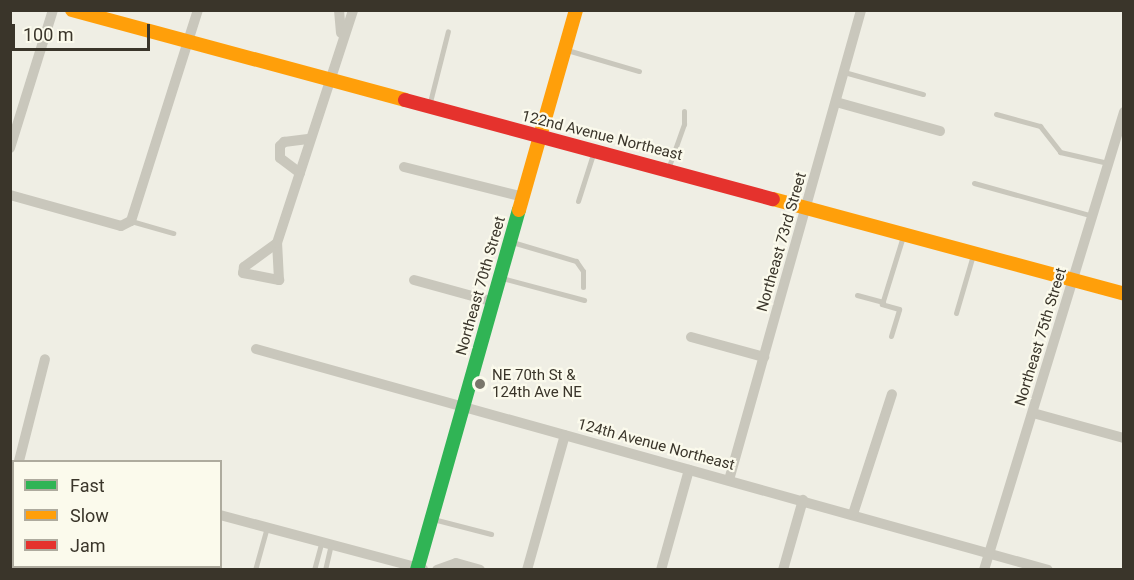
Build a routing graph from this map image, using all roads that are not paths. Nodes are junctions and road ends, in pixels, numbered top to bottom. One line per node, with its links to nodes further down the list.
1 (53, 10): 24 (street)
2 (72, 10): 10 (street, 122nd Avenue Northeast)
3 (198, 10): 10 (street)
4 (339, 10): 9 (street)
5 (353, 10): 9 (street)
6 (576, 10): 11 (street, Northeast 70th Street)
7 (861, 10): 13 (street, Northeast 73rd Street)
8 (448, 32): 17 (lane)
9 (341, 36): 14 (street)
10 (188, 42): 14 (street, 122nd Avenue Northeast); 36 (street)
11 (565, 49): 12 (lane); 22 (street, Northeast 70th Street)
12 (639, 71)
13 (844, 72): 15 (lane); 16 (street, Northeast 73rd Street)
14 (329, 81): 17 (street, 122nd Avenue Northeast); 23 (street)
15 (923, 94)
16 (836, 102): 21 (street); 34 (street, Northeast 73rd Street)
17 (429, 107): 22 (street, 122nd Avenue Northeast)
18 (684, 111): 28 (lane)
19 (1124, 112): 26 (street, Northeast 75th Street)
20 (996, 114): 26 (lane)
21 (940, 131)
22 (540, 138): 25 (street, 122nd Avenue Northeast); 32 (street, Northeast 70th Street)
23 (310, 140): 29 (street); 29 (street)
24 (10, 148)
25 (594, 150): 28 (street, 122nd Avenue Northeast); 33 (lane)
26 (1108, 163): 35 (street, Northeast 75th Street)
27 (404, 167): 32 (street)
28 (668, 170): 34 (street, 122nd Avenue Northeast)
29 (300, 173): 40 (street)
30 (974, 183): 35 (lane)
31 (10, 195): 36 (street)
32 (523, 197): 39 (street, Northeast 70th Street)
33 (578, 201)
34 (808, 208): 38 (street, 122nd Avenue Northeast); 55 (street, Northeast 73rd Street)
35 (1093, 216): 44 (street, Northeast 75th Street)
36 (126, 224): 37 (lane)
37 (173, 233)
38 (903, 234): 41 (street, 122nd Avenue Northeast); 50 (lane)
39 (511, 241): 42 (street, Northeast 70th Street); 45 (lane)
40 (277, 243)
41 (973, 253): 44 (street, 122nd Avenue Northeast); 51 (lane)
42 (500, 278): 48 (lane); 49 (street, Northeast 70th Street)
43 (414, 280): 49 (street)
44 (1073, 280): 46 (street, 122nd Avenue Northeast); 59 (street, Northeast 75th Street)
45 (583, 287)
46 (1124, 294)
47 (857, 295): 50 (lane)
48 (584, 300)
49 (494, 302): 58 (street, Northeast 70th Street)
50 (883, 302): 52 (lane)
51 (956, 313)
52 (891, 336)
53 (691, 337): 55 (street)
54 (256, 349): 58 (street, 124th Avenue Northeast)
55 (764, 357): 64 (street, Northeast 73rd Street)
56 (45, 358): 62 (street)
57 (892, 394): 66 (street)
58 (463, 406): 60 (street, 124th Avenue Northeast); 68 (street, Northeast 70th Street)
59 (1033, 413): 61 (street); 72 (street, Northeast 75th Street)
60 (565, 435): 63 (street, 124th Avenue Northeast); 79 (street)
61 (1124, 438)
62 (20, 460)
63 (688, 470): 64 (street, 124th Avenue Northeast); 80 (street)
64 (729, 480): 65 (street, 124th Avenue Northeast)
65 (803, 500): 66 (street, 124th Avenue Northeast); 81 (street)
66 (853, 514): 72 (street, 124th Avenue Northeast)
67 (222, 516): 69 (street)
68 (431, 519): 70 (lane); 73 (street, Northeast 70th Street)
69 (267, 527): 71 (street); 74 (lane)
70 (491, 534)
71 (327, 543): 73 (street); 75 (lane); 76 (lane)
72 (989, 552): 82 (street, Northeast 75th Street); 83 (street, 124th Avenue Northeast)
73 (420, 569)
74 (255, 570)
75 (314, 570)
76 (325, 570)
77 (437, 570): 78 (street)
78 (480, 570)
79 (527, 570)
80 (661, 570)
81 (783, 570)
82 (984, 570)
83 (1048, 570)

